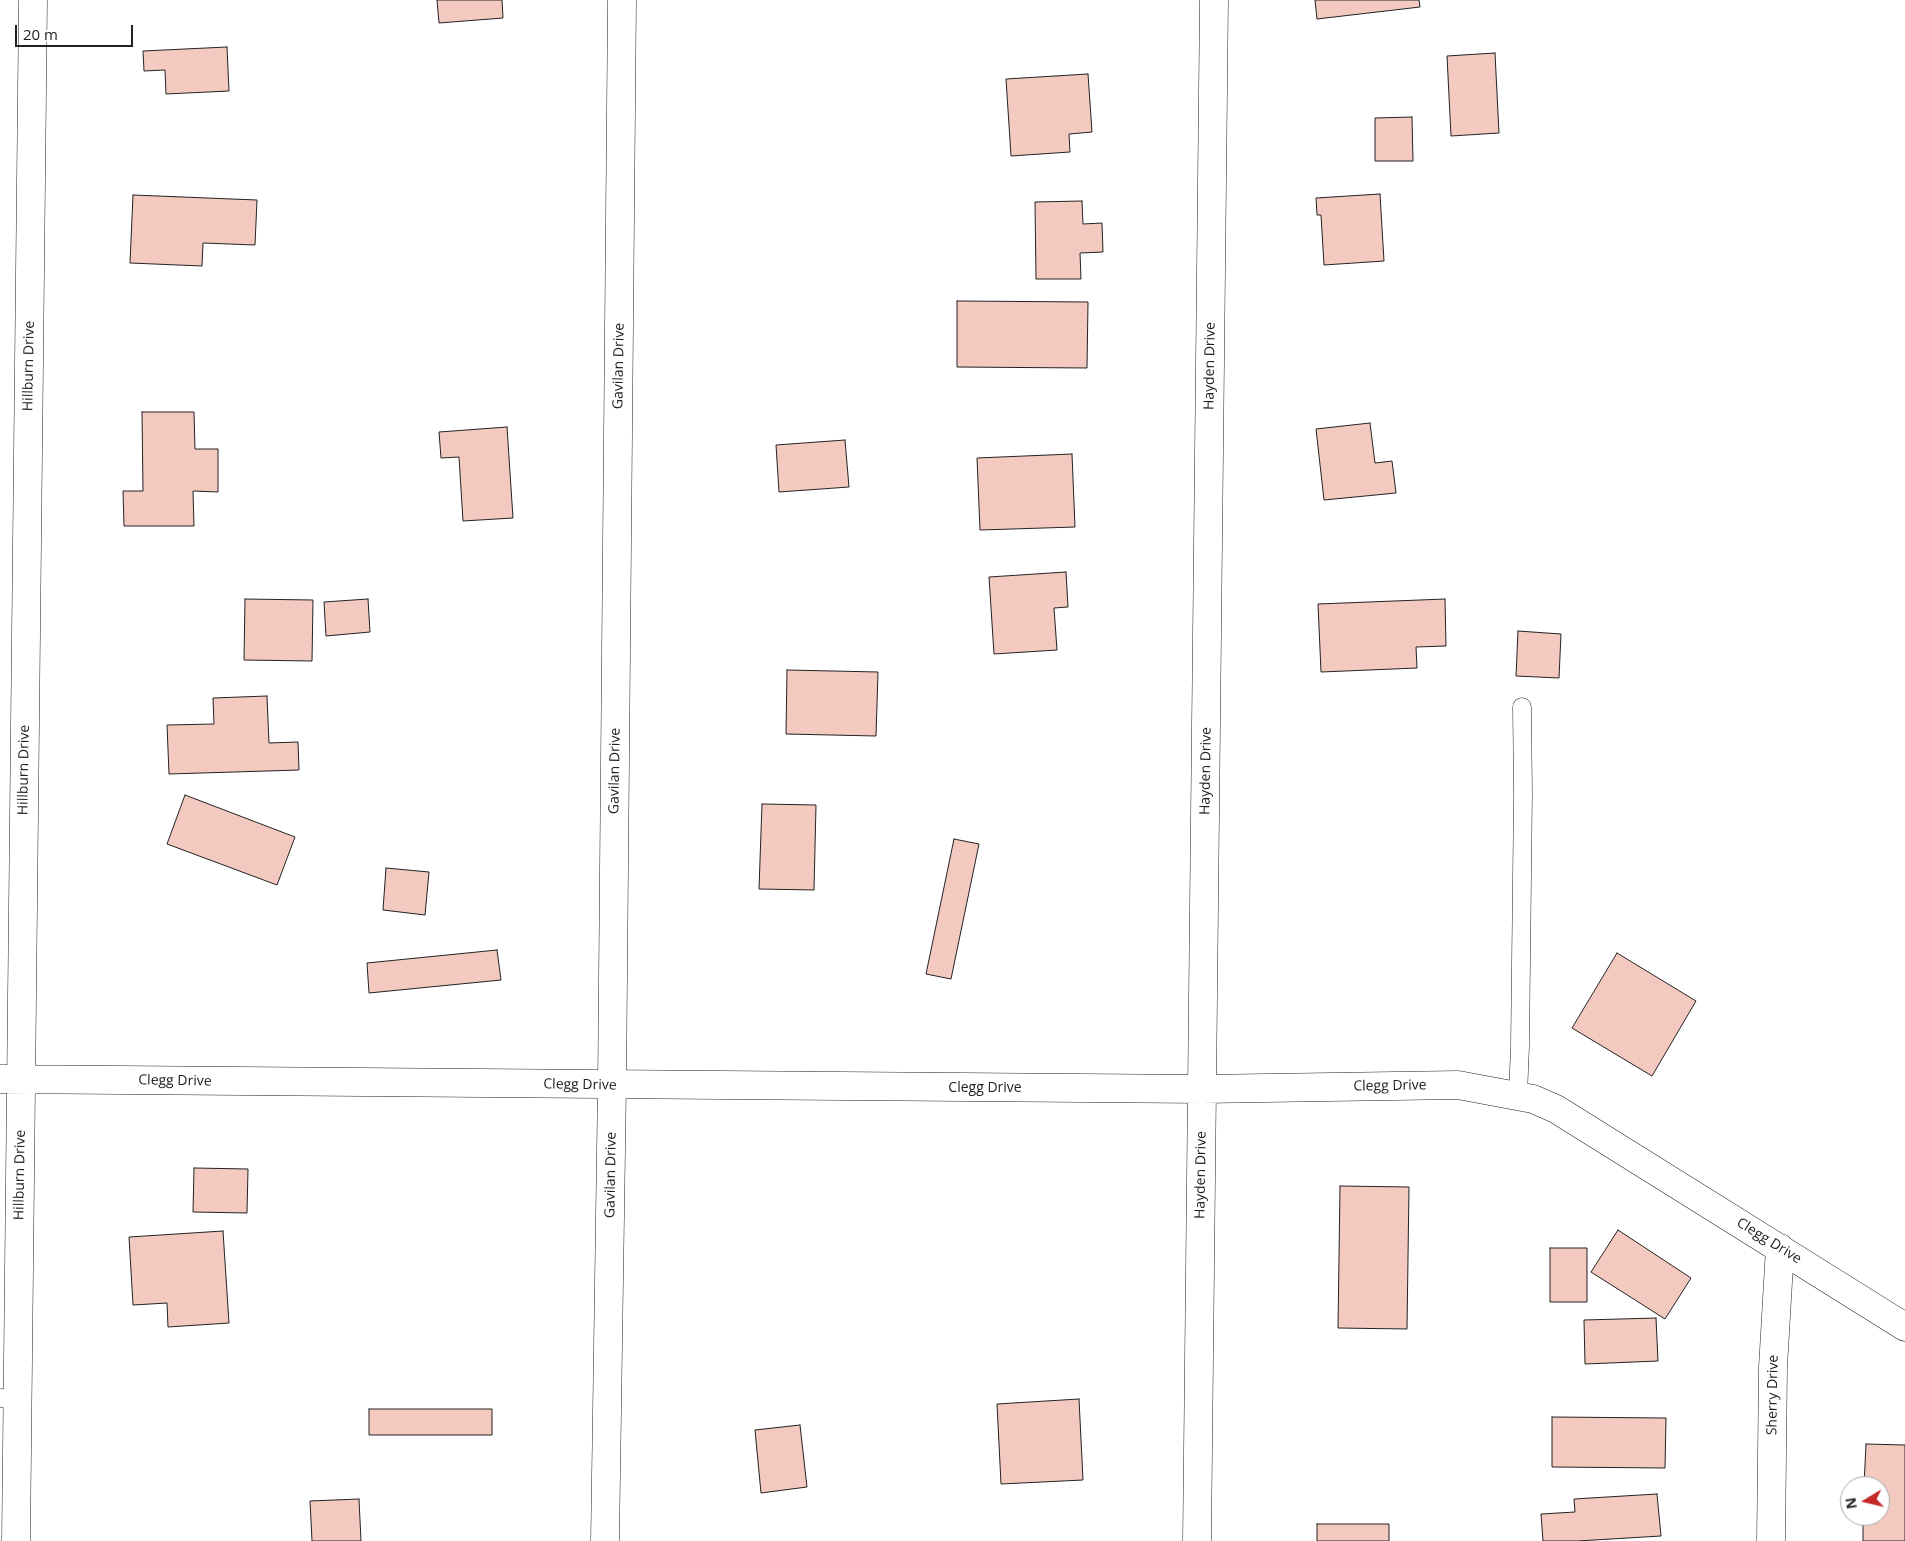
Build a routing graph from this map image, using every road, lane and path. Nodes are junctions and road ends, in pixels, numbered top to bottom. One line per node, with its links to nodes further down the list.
1 (33, 0): 5 (street, Hillburn Drive)
2 (622, 0): 6 (street, Gavilan Drive)
3 (1214, 0): 7 (street, Hayden Drive)
4 (1522, 707): 8 (lane)
5 (11, 1079): 6 (street, Clegg Drive); 11 (street, Hillburn Drive)
6 (612, 1086): 7 (street, Clegg Drive); 13 (street, Gavilan Drive)
7 (1202, 1089): 8 (street, Clegg Drive); 14 (street, Hayden Drive)
8 (1518, 1095): 9 (street, Clegg Drive)
9 (1780, 1248): 10 (street, Clegg Drive); 15 (street, Sherry Drive)
10 (1905, 1327)
11 (9, 1399): 12 (street, Hillburn Drive)
12 (16, 1541)
13 (605, 1541)
14 (1197, 1541)
15 (1771, 1541)

